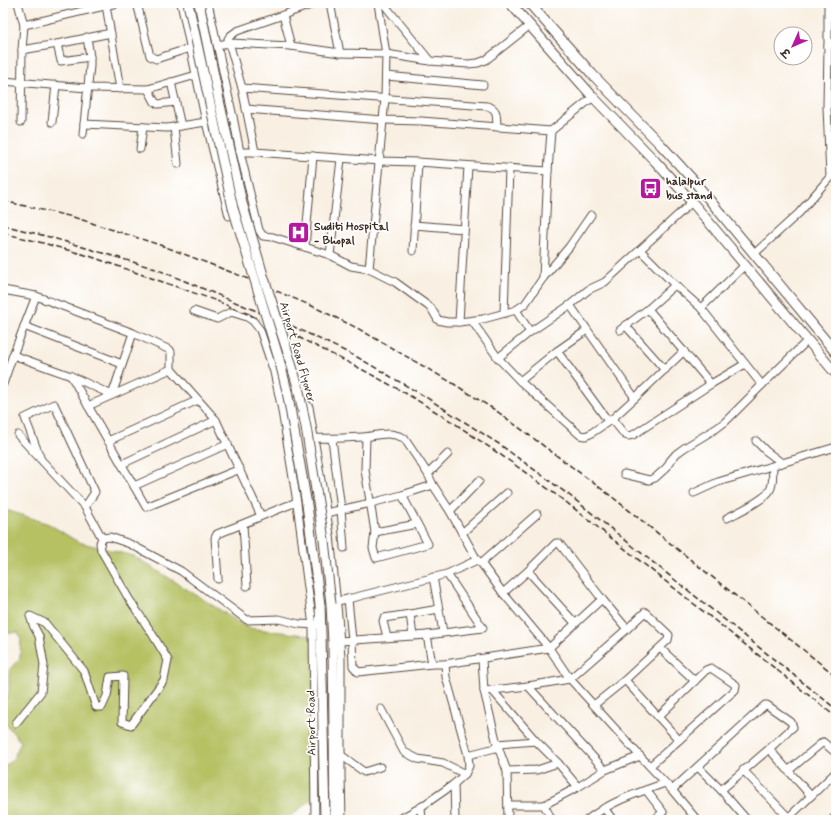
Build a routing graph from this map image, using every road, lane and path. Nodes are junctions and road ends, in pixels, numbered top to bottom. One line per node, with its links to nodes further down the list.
1 (18, 3): 17 (street)
2 (117, 3): 15 (street)
3 (136, 3): 27 (street)
4 (181, 3): 27 (street)
5 (188, 3): 171 (main road, Airport Road Flyover, bridge)
6 (199, 3): 167 (main road, Airport Road Flyover, bridge)
7 (208, 3): 24 (street)
8 (316, 3): 16 (street)
9 (330, 3): 29 (street)
10 (378, 3): 30 (street)
11 (383, 3): 32 (street)
12 (510, 3): 18 (main road)
13 (828, 3): 26 (street)
14 (529, 4): 78 (main road)
15 (102, 5): 17 (street); 19 (street)
16 (283, 15): 22 (street); 25 (street)
17 (24, 25): 28 (street)
18 (529, 26): 32 (street); 44 (main road)
19 (111, 33): 20 (street); 42 (street)
20 (87, 38): 23 (street); 31 (street)
21 (836, 40): 26 (street)
22 (229, 43): 24 (street); 25 (street); 41 (street)
23 (58, 44): 28 (street); 31 (street)
24 (217, 45): 48 (street)
25 (291, 46): 29 (street)
26 (828, 46): 78 (street)
27 (190, 48): 33 (street)
28 (22, 50): 37 (street)
29 (340, 53): 30 (street)
30 (386, 54): 32 (street); 34 (street)
31 (90, 57): 40 (street)
32 (430, 62)
33 (196, 75): 36 (street); 52 (street)
34 (386, 76): 39 (street); 45 (street)
35 (3, 81): 37 (street)
36 (171, 82): 43 (street); 46 (street)
37 (21, 83): 38 (street); 50 (street)
38 (56, 85): 40 (street); 51 (street)
39 (483, 85)
40 (87, 88): 42 (street); 53 (street)
41 (242, 88): 45 (street); 47 (street)
42 (120, 89): 43 (street)
43 (148, 89): 46 (street)
44 (593, 97): 57 (street); 70 (main road)
45 (385, 99): 49 (street); 56 (street)
46 (176, 102): 54 (street)
47 (246, 109): 49 (street); 61 (street)
48 (233, 117): 52 (street); 60 (street)
49 (383, 120): 56 (street); 64 (street)
50 (21, 122)
51 (52, 122)
52 (206, 122): 54 (street); 72 (street)
53 (84, 124): 55 (street); 58 (street)
54 (178, 126): 55 (street); 66 (street)
55 (143, 127): 59 (street)
56 (497, 127): 57 (street)
57 (551, 132): 69 (street)
58 (83, 134)
59 (140, 149)
60 (240, 152): 61 (street); 75 (street)
61 (255, 152): 62 (street)
62 (313, 156): 63 (street); 75 (street)
63 (341, 159): 64 (street); 79 (street)
64 (380, 161): 65 (street); 81 (street)
65 (418, 162): 67 (street); 73 (street)
66 (178, 164)
67 (468, 166): 68 (street); 74 (street)
68 (509, 168): 69 (street); 91 (street)
69 (548, 171): 82 (street)
70 (692, 202): 76 (street); 80 (main road)
71 (592, 215): 82 (street)
72 (229, 216)
73 (414, 225): 74 (street); 77 (street)
74 (464, 229): 93 (street)
75 (305, 247): 79 (street)
76 (640, 250): 83 (street); 86 (street)
77 (413, 251)
78 (754, 254): 101 (main road)
79 (330, 255): 81 (street)
80 (746, 265): 87 (street); 98 (main road)
81 (369, 269): 93 (street)
82 (543, 278): 89 (street)
83 (675, 285): 87 (street); 88 (street)
84 (3, 290): 85 (street)
85 (36, 296): 94 (street); 97 (street)
86 (570, 305): 95 (street); 96 (street)
87 (701, 308): 105 (street)
88 (648, 309): 100 (street); 107 (street)
89 (516, 310): 91 (street); 96 (street)
90 (194, 311): 117 (street)
91 (504, 313): 92 (street)
92 (472, 321): 93 (street); 103 (street)
93 (459, 322)
94 (24, 326): 102 (street); 104 (street)
95 (587, 330): 99 (street); 115 (street)
96 (530, 332): 103 (street)
97 (133, 333): 104 (street); 106 (street)
98 (808, 340): 108 (main road); 113 (street)
99 (557, 351): 110 (street); 120 (street)
100 (684, 351): 107 (street); 112 (street)
101 (836, 353)
102 (13, 355): 109 (street); 111 (street)
103 (498, 358): 110 (street)
104 (122, 364): 114 (street)
105 (745, 364): 112 (street); 113 (street)
106 (172, 369): 114 (street); 116 (street)
107 (665, 370): 115 (street)
108 (836, 374)
109 (71, 376): 114 (street); 118 (street)
110 (520, 381): 120 (street)
111 (3, 384)
112 (711, 384): 120 (street)
113 (762, 385): 136 (street)
114 (112, 395): 118 (street)
115 (635, 398): 120 (street)
116 (198, 400): 119 (street); 125 (street)
117 (281, 405): 123 (street); 143 (street)
118 (88, 406): 125 (street)
119 (216, 420): 127 (street); 132 (street)
120 (610, 420)
121 (18, 435): 130 (street)
122 (366, 437): 124 (street); 135 (street); 144 (street)
123 (314, 438): 124 (street); 148 (street)
124 (332, 439): 146 (street)
125 (108, 441): 132 (street)
126 (756, 441): 131 (street)
127 (228, 444): 134 (street); 139 (street)
128 (836, 447): 131 (street)
129 (448, 454): 135 (street)
130 (42, 460): 145 (street); 145 (street)
131 (782, 463): 133 (street)
132 (122, 464): 139 (street)
133 (774, 466): 141 (street); 151 (street)
134 (240, 470): 139 (street); 150 (street)
135 (428, 474): 138 (street)
136 (624, 474)
137 (479, 481): 147 (street)
138 (433, 485): 142 (street); 147 (street)
139 (134, 486)
140 (507, 493): 155 (street)
141 (694, 493)
142 (402, 495): 144 (street); 152 (street)
143 (297, 502): 150 (street); 171 (street)
144 (371, 503): 146 (street); 154 (street)
145 (85, 507): 156 (street)
146 (341, 509): 148 (street); 157 (street)
147 (450, 511): 155 (street)
148 (326, 512): 167 (street)
149 (538, 514): 158 (street)
150 (261, 516): 153 (street)
151 (727, 518)
152 (417, 524): 154 (street); 154 (street)
153 (243, 525): 162 (street); 163 (street)
154 (375, 532)
155 (462, 533): 158 (street)
156 (102, 538): 171 (street); 194 (street)
157 (344, 548)
158 (479, 561): 160 (street); 164 (street)
159 (528, 571): 164 (street); 166 (street); 170 (street)
160 (446, 574): 161 (street); 173 (street)
161 (433, 577): 165 (street); 168 (street)
162 (218, 579)
163 (247, 586)
164 (503, 593): 179 (street)
165 (348, 599): 167 (street); 177 (street)
166 (602, 599): 170 (street); 172 (street)
167 (334, 602): 178 (street); 192 (main road, Airport Road Flyover)
168 (439, 609): 169 (street); 173 (street)
169 (410, 614): 175 (street); 176 (street)
170 (575, 623): 179 (street)
171 (317, 625): 226 (street); 227 (main road, Airport Road)
172 (627, 629): 180 (street); 184 (street)
173 (443, 632): 174 (street)
174 (427, 635): 175 (street); 182 (street)
175 (413, 636): 176 (street)
176 (387, 637): 177 (street)
177 (352, 640): 178 (street); 182 (street)
178 (340, 641): 192 (street)
179 (549, 648): 181 (street); 184 (street)
180 (660, 648): 185 (street); 186 (street)
181 (482, 659): 183 (street); 189 (street)
182 (432, 664): 183 (street)
183 (445, 664): 201 (street)
184 (570, 679): 187 (street); 190 (street)
185 (625, 680): 190 (street); 193 (street)
186 (695, 681): 193 (street); 195 (street)
187 (528, 686): 188 (street); 207 (street)
188 (492, 690): 189 (street); 196 (street)
189 (484, 691): 197 (street)
190 (594, 705): 202 (street)
191 (381, 709): 212 (street)
192 (338, 713): 200 (street); 228 (main road, Airport Road Flyover)
193 (658, 717): 195 (street)
194 (16, 723)
195 (679, 740): 204 (street)
196 (536, 741): 197 (street); 203 (street)
197 (498, 745): 201 (street); 209 (street)
198 (769, 749): 206 (street); 208 (street); 210 (street)
199 (836, 753): 210 (street)
200 (341, 755): 205 (street); 229 (street)
201 (468, 755): 212 (street)
202 (640, 756): 204 (street); 207 (street)
203 (558, 763): 209 (street); 215 (street)
204 (650, 766): 214 (street)
205 (380, 767)
206 (698, 767): 217 (street); 218 (street)
207 (605, 770): 215 (street)
208 (743, 770): 218 (street); 225 (street)
209 (507, 771): 220 (street)
210 (788, 771): 219 (street)
211 (836, 772): 219 (street)
212 (465, 774): 213 (street)
213 (454, 784): 222 (street); 232 (street)
214 (665, 784): 216 (street); 217 (street)
215 (578, 787): 221 (street)
216 (646, 790): 223 (street); 237 (street)
217 (672, 790): 238 (street)
218 (721, 790): 239 (street)
219 (811, 796): 225 (street)
220 (508, 804): 221 (street); 233 (street)
221 (544, 806): 234 (street)
222 (421, 807): 230 (street); 231 (street)
223 (604, 808): 235 (street); 236 (street)
224 (836, 816): 240 (street)
225 (788, 819)
226 (315, 820)
227 (325, 820)
228 (335, 820)
229 (342, 820)
230 (398, 820)
231 (422, 820)
232 (455, 820)
233 (508, 820)
234 (552, 820)
235 (587, 820)
236 (613, 820)
237 (654, 820)
238 (697, 820)
239 (747, 820)
240 (832, 820)

